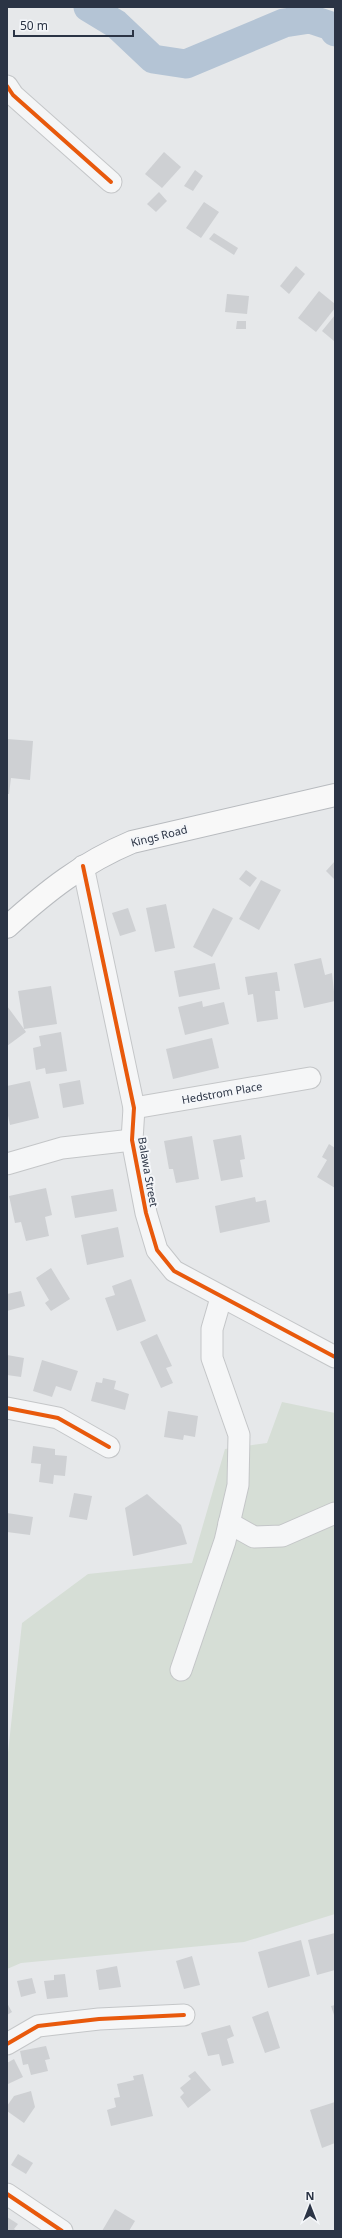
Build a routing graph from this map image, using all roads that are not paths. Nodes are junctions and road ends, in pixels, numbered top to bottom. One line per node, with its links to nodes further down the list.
1 (7, 86): 2 (street)
2 (111, 182)
3 (335, 795): 4 (highway, Kings Road)
4 (83, 866): 5 (highway, Kings Road); 7 (street, Balawa Street)
5 (7, 927)
6 (310, 1078): 7 (street, Hedstrom Place)
7 (134, 1108): 8 (street, Balawa Street)
8 (132, 1140): 9 (street); 10 (street, Balawa Street)
9 (7, 1164)
10 (221, 1298): 11 (street, Balawa Street); 15 (street)
11 (335, 1357)
12 (7, 1408): 13 (street)
13 (109, 1447)
14 (335, 1513): 15 (street)
15 (229, 1523): 16 (street)
16 (181, 1670)
17 (184, 2015): 18 (street)
18 (7, 2044)
19 (7, 2194): 20 (street)
20 (62, 2231)

